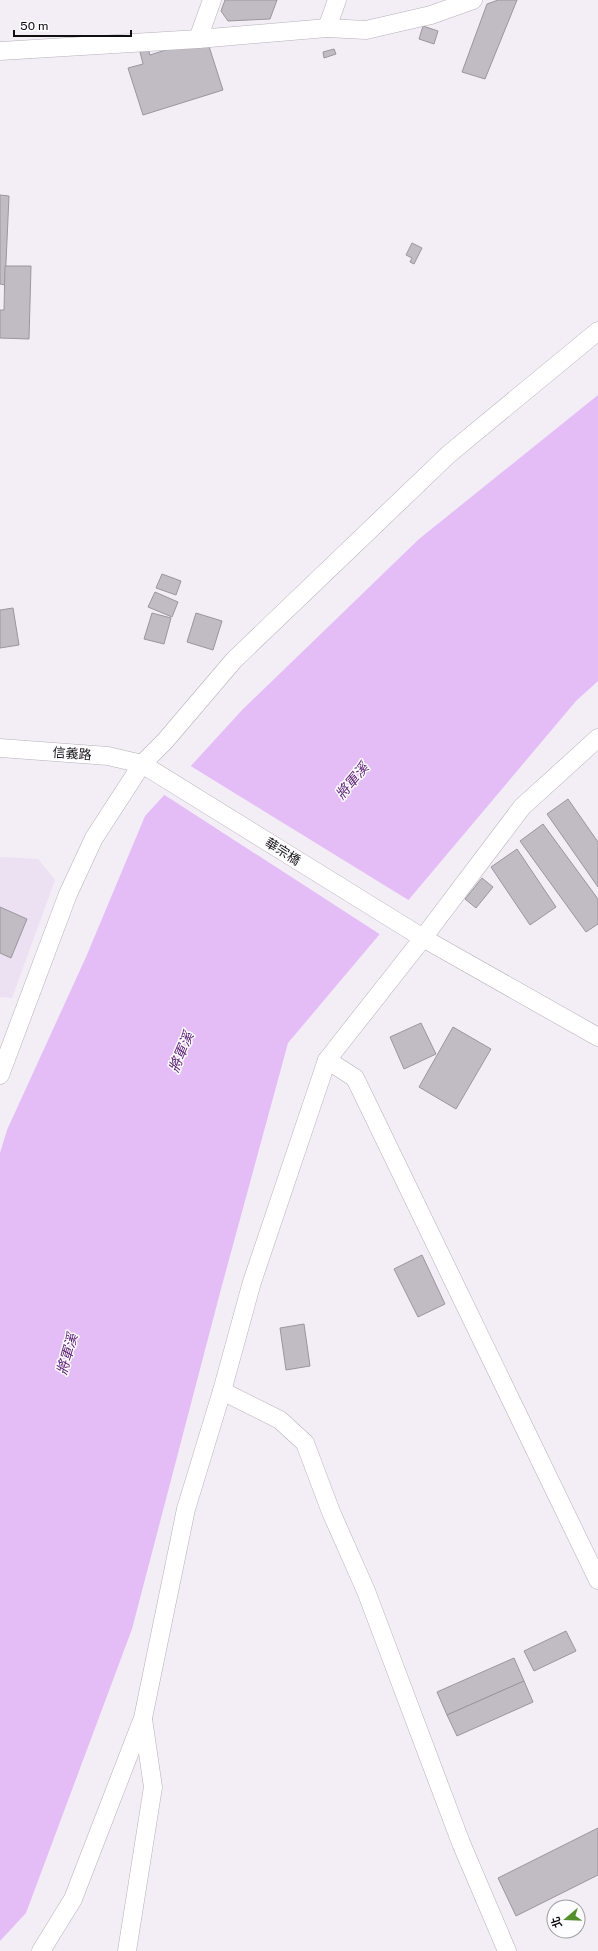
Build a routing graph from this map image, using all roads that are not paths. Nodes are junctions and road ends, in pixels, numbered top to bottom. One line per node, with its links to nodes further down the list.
1 (212, 0): 5 (street)
2 (337, 0): 4 (street)
3 (473, 0): 4 (street)
4 (327, 28): 5 (street)
5 (198, 39): 6 (street)
6 (0, 51)
7 (598, 331): 10 (street)
8 (598, 738): 11 (street)
9 (0, 748): 10 (street, 信義路)
10 (142, 764): 11 (street, 華宗橋); 14 (street)
11 (423, 938): 12 (street, 華宗橋); 13 (street)
12 (598, 1037)
13 (327, 1060): 15 (street); 16 (street)
14 (0, 1074)
15 (222, 1391): 17 (street); 20 (street)
16 (598, 1580)
17 (143, 1718): 18 (street); 19 (street)
18 (41, 1951)
19 (127, 1951)
20 (507, 1951)

